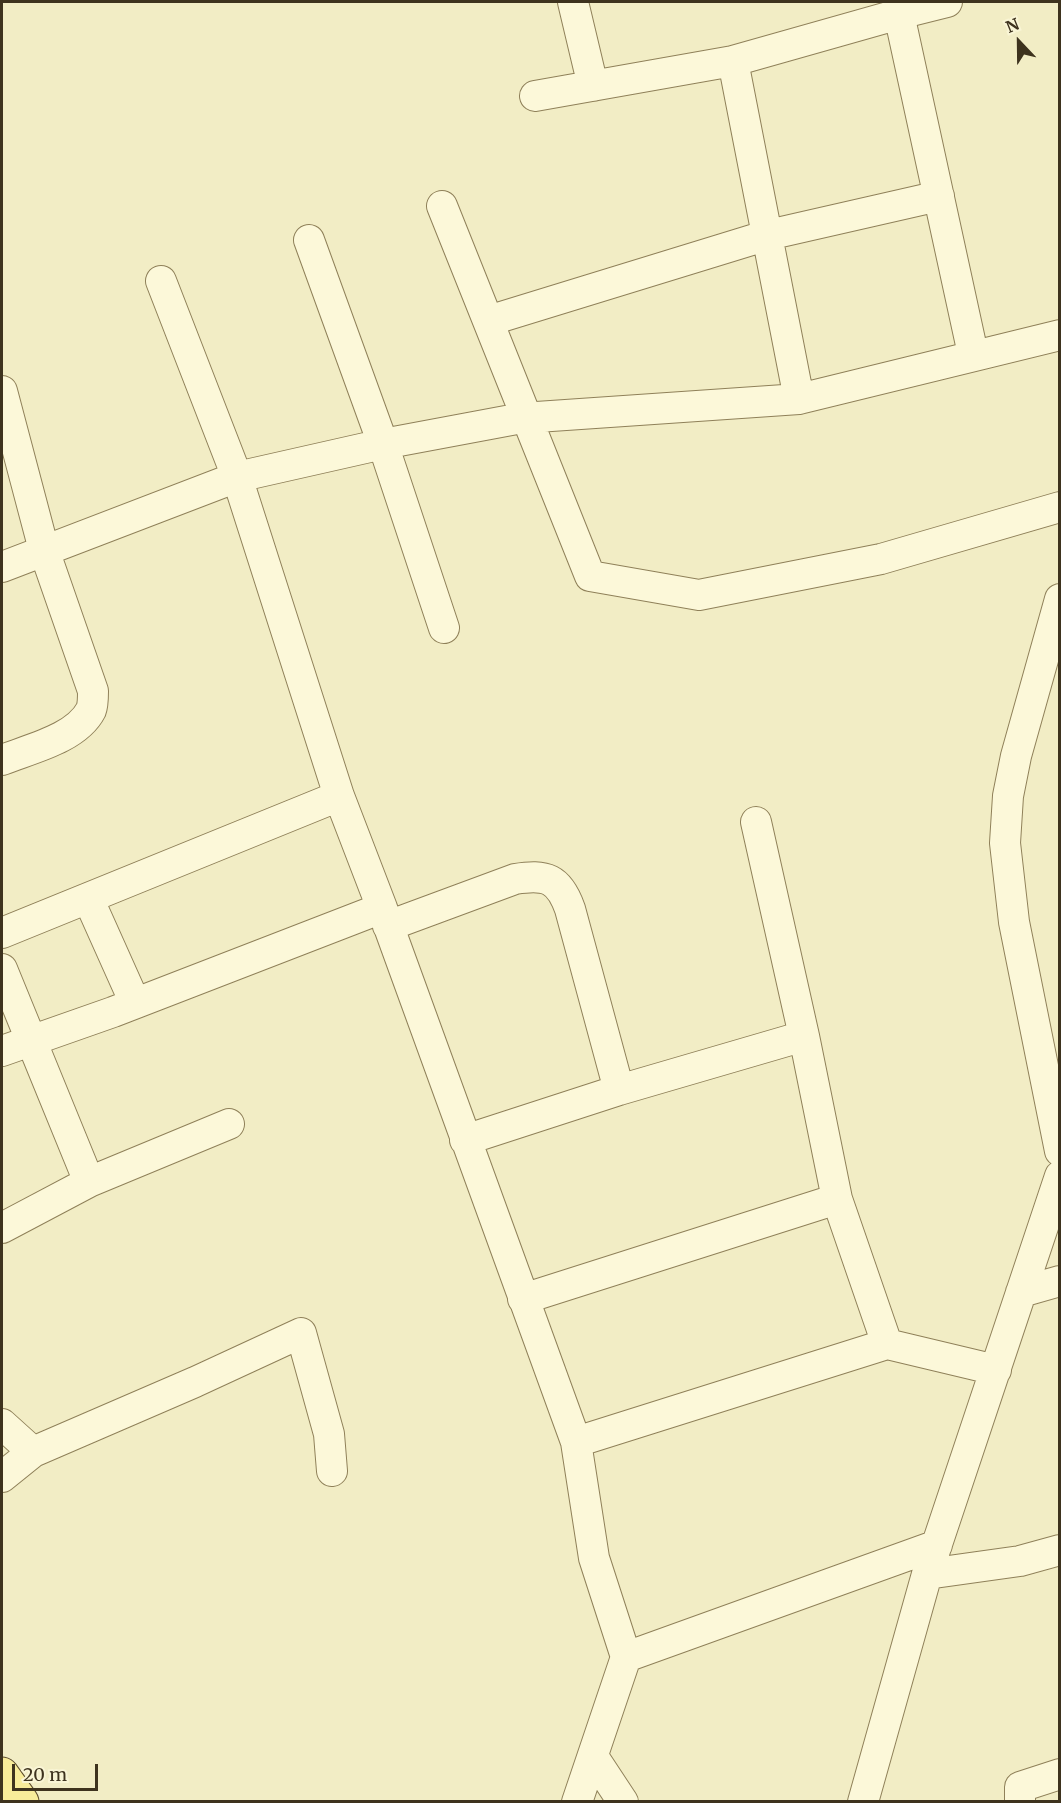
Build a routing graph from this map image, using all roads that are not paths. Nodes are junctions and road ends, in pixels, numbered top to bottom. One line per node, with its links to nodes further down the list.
1 (573, 2): 5 (street)
2 (947, 2): 3 (street)
3 (899, 14): 4 (street); 7 (street)
4 (733, 61): 5 (street); 9 (street)
5 (593, 86): 6 (street)
6 (535, 96)
7 (939, 196): 9 (street); 14 (street)
8 (442, 206): 12 (street)
9 (768, 235): 12 (street); 16 (street)
10 (309, 240): 18 (street)
11 (161, 281): 19 (street)
12 (488, 321): 17 (street)
13 (1059, 335): 14 (street)
14 (973, 354): 16 (street)
15 (2, 391): 21 (street)
16 (799, 399): 17 (street)
17 (527, 418): 18 (street); 20 (street)
18 (383, 444): 19 (street); 24 (street)
19 (237, 477): 21 (street); 26 (street)
20 (1059, 507)
21 (44, 550): 22 (street); 25 (street)
22 (2, 567)
23 (1059, 599): 39 (street)
24 (444, 628)
25 (2, 759)
26 (339, 795): 28 (street); 29 (street)
27 (756, 822): 33 (street)
28 (88, 898): 30 (street); 32 (street)
29 (385, 917): 32 (street); 36 (street); 38 (street)
30 (2, 933)
31 (2, 969): 34 (street)
32 (135, 1003): 34 (street)
33 (804, 1036): 36 (street); 42 (street)
34 (30, 1039): 35 (street); 41 (street)
35 (2, 1051)
36 (620, 1090): 38 (street)
37 (229, 1124): 41 (street)
38 (465, 1140): 46 (street)
39 (1059, 1151)
40 (1059, 1176): 45 (street)
41 (88, 1182): 43 (street)
42 (837, 1199): 46 (street); 47 (street)
43 (2, 1228)
44 (1059, 1281): 45 (street)
45 (1022, 1292): 48 (street)
46 (523, 1299): 50 (street)
47 (887, 1344): 48 (street); 50 (street)
48 (996, 1370): 54 (street)
49 (2, 1424): 51 (street)
50 (576, 1442): 57 (street)
51 (33, 1452): 52 (street); 53 (street)
52 (332, 1471)
53 (2, 1477)
54 (937, 1545): 56 (street); 57 (street)
55 (1059, 1550): 56 (street)
56 (927, 1574): 64 (street)
57 (626, 1657): 58 (street)
58 (594, 1758): 62 (street); 63 (street)
59 (2, 1774): 61 (main road)
60 (1059, 1774): 65 (street)
61 (22, 1802)
62 (577, 1802)
63 (623, 1802)
64 (863, 1802)
65 (1020, 1802)

